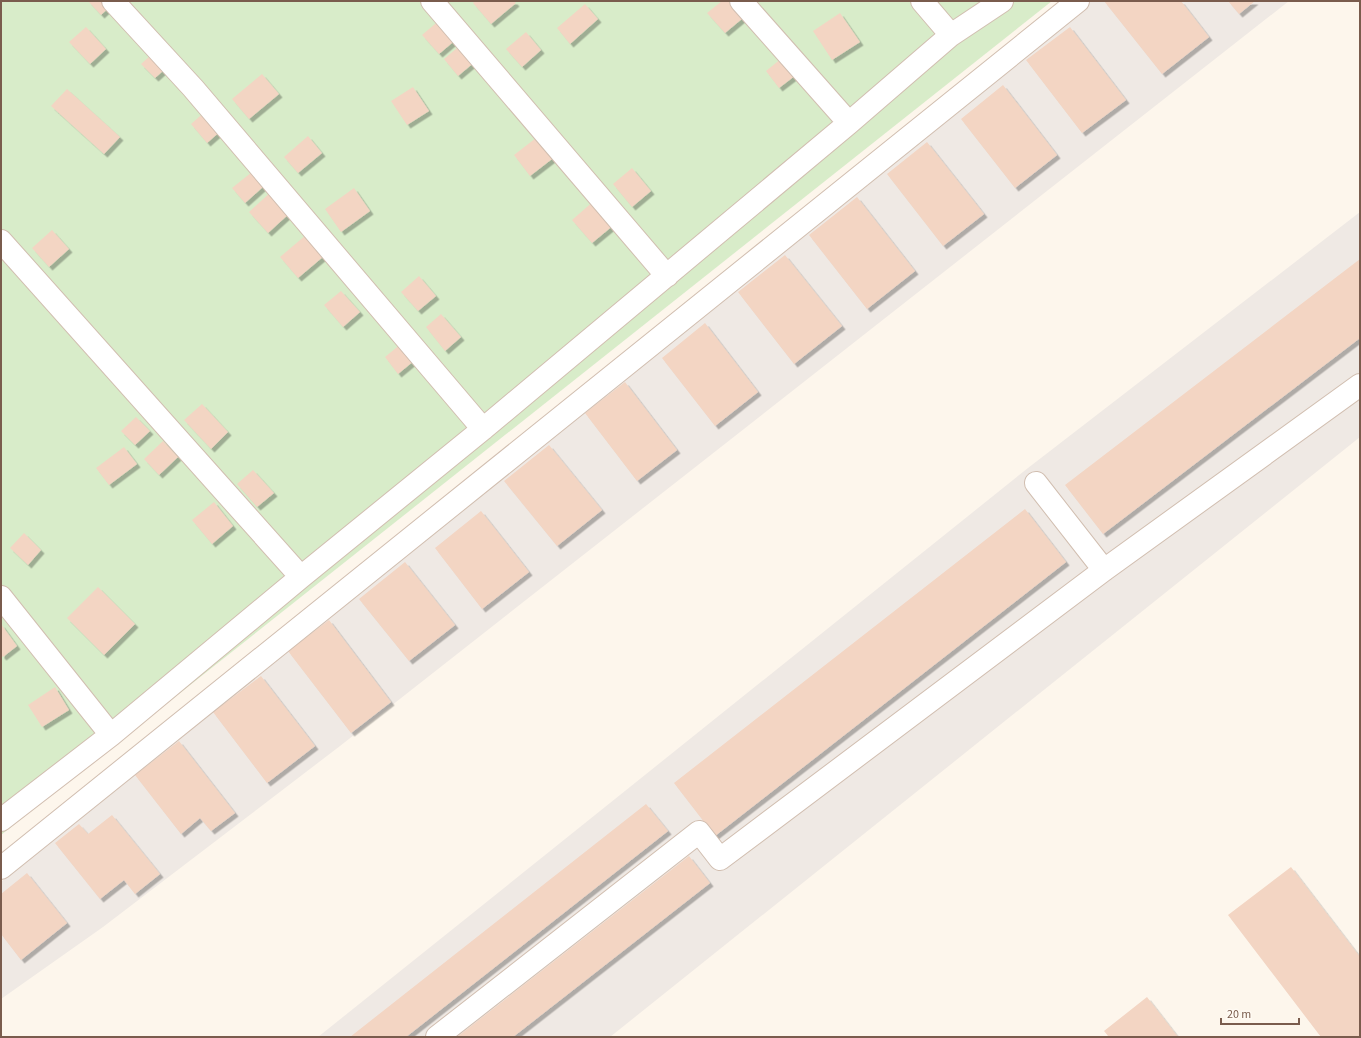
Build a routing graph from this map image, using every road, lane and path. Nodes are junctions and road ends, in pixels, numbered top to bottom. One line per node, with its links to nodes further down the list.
1 (113, 1): 12 (lane)
2 (432, 1): 10 (lane)
3 (741, 1): 8 (lane)
4 (922, 1): 7 (lane)
5 (1002, 1): 7 (lane)
6 (1078, 1): 19 (lane)
7 (951, 35): 8 (lane)
8 (849, 124): 10 (lane)
9 (1, 241): 15 (lane)
10 (667, 276): 12 (lane)
11 (1360, 385): 14 (lane)
12 (483, 429): 15 (lane)
13 (1036, 483): 14 (lane)
14 (1104, 570): 20 (lane)
15 (301, 577): 17 (lane)
16 (1, 597): 17 (lane)
17 (111, 735): 18 (lane)
18 (1, 820)
19 (1, 868)
20 (436, 1037)

